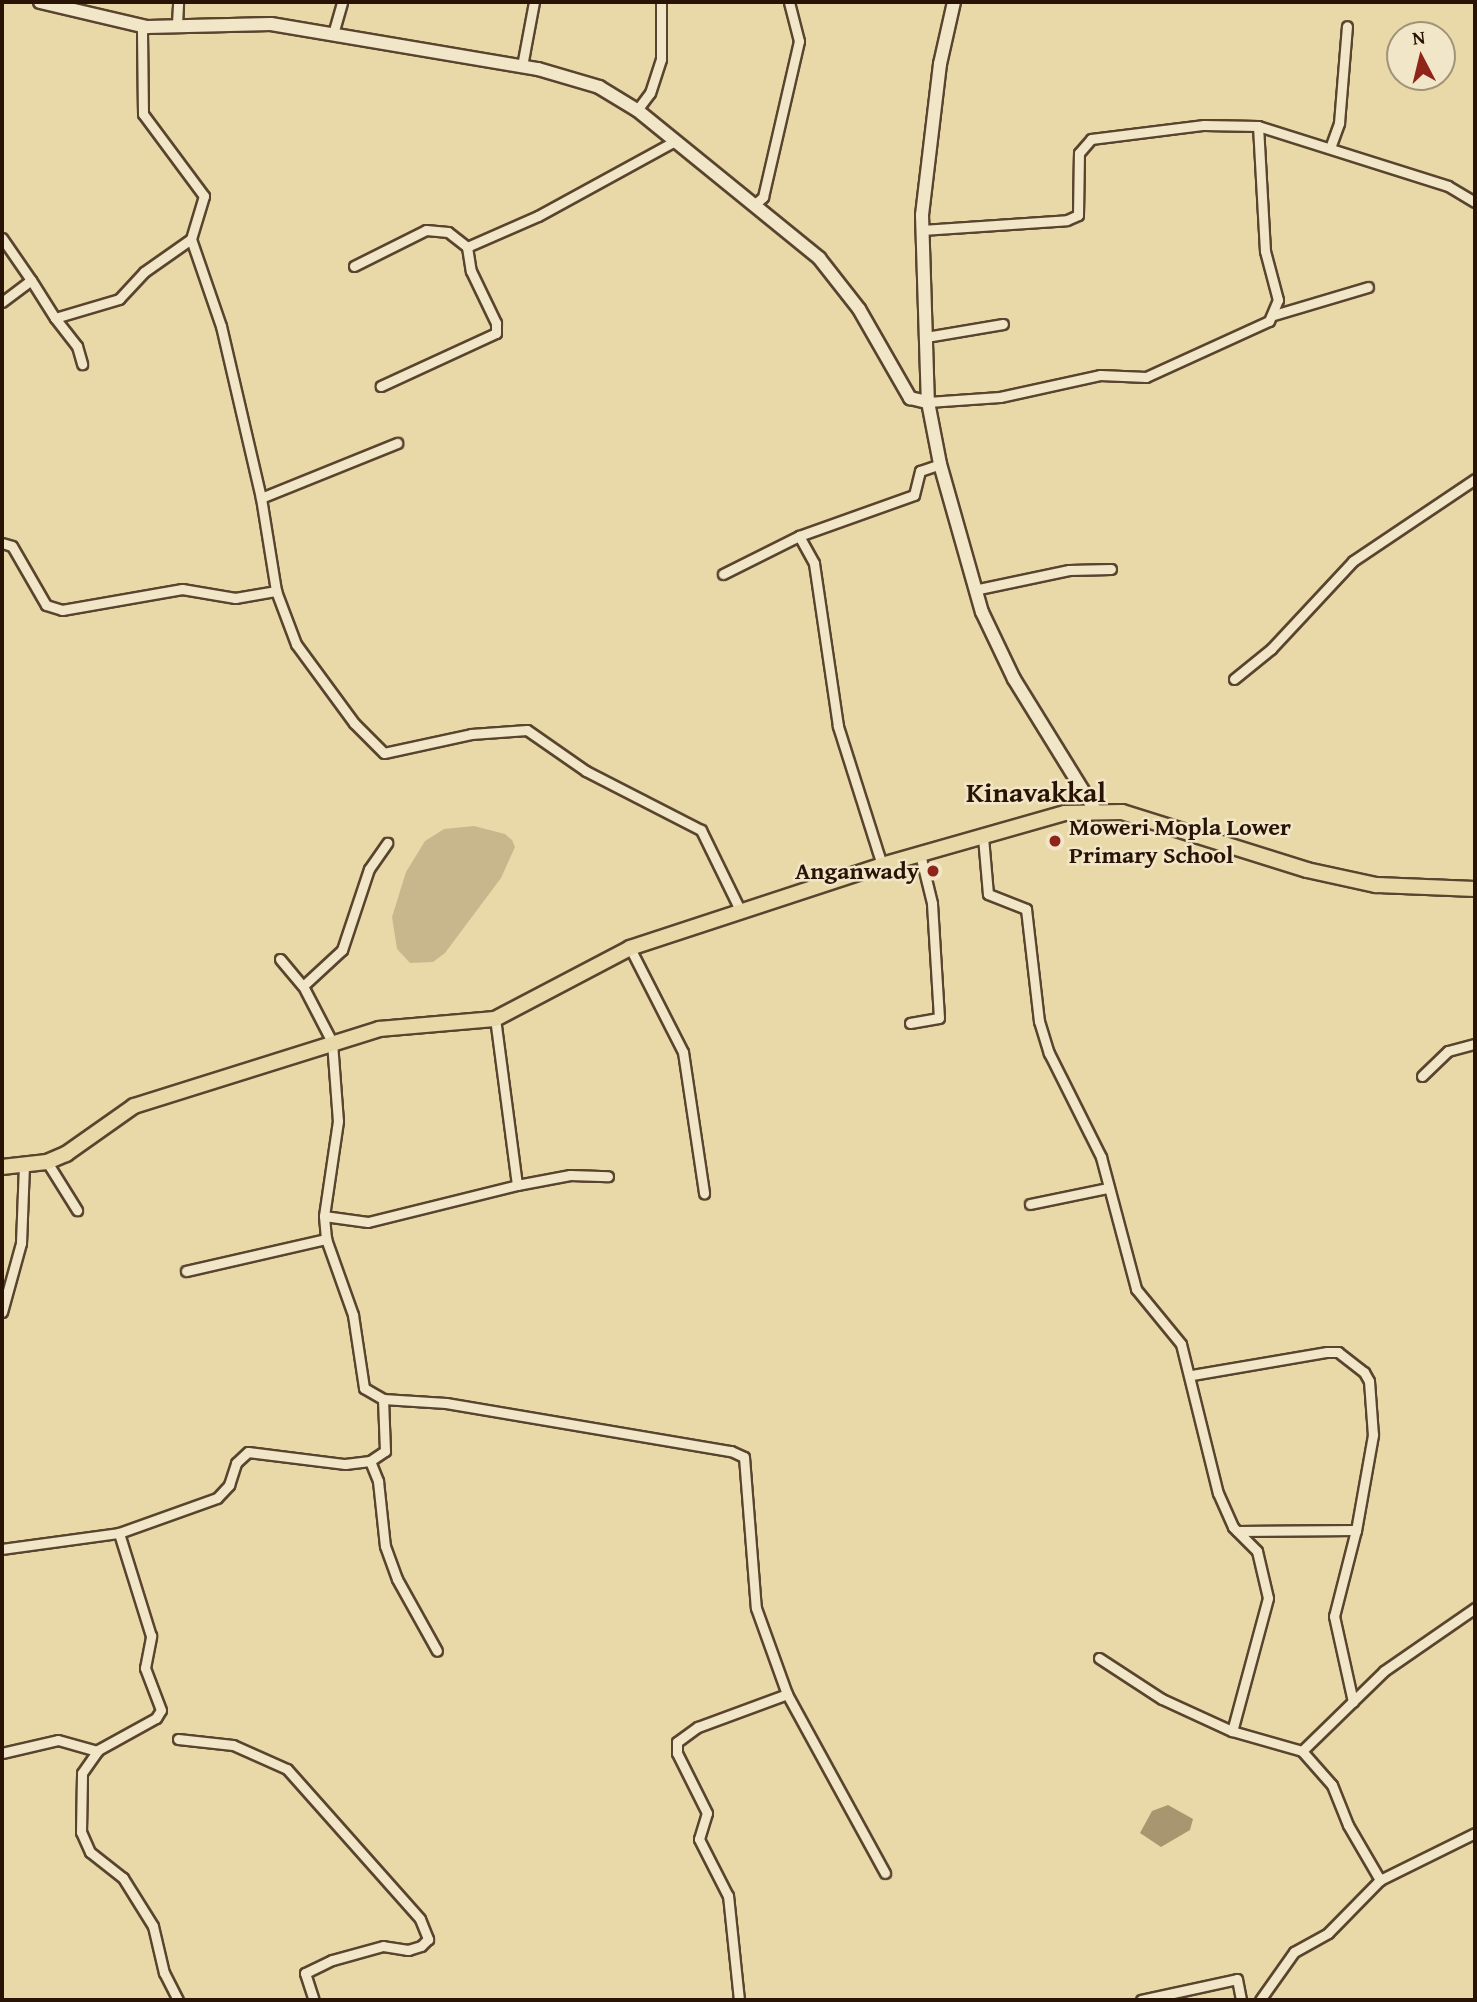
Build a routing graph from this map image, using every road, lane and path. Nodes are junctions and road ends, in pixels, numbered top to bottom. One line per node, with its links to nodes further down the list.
1 (40, 2): 9 (main road)
2 (178, 2): 8 (street)
3 (342, 2): 11 (street)
4 (534, 2): 12 (street)
5 (661, 2): 13 (street)
6 (789, 2): 18 (street)
7 (954, 2): 19 (main road)
8 (177, 24): 9 (main road); 11 (main road)
9 (142, 26): 21 (street)
10 (1347, 26): 16 (street)
11 (333, 34): 12 (main road)
12 (522, 66): 13 (main road)
13 (637, 110): 15 (main road)
14 (1258, 126): 16 (street); 19 (street); 27 (street)
15 (675, 141): 18 (main road); 22 (street)
16 (1330, 148): 17 (street)
17 (1475, 202)
18 (755, 204): 33 (main road)
19 (922, 230): 30 (main road)
20 (2, 239): 24 (street)
21 (191, 239): 28 (street); 39 (street)
22 (467, 247): 23 (street); 32 (street)
23 (354, 266)
24 (31, 279): 26 (street); 28 (street)
25 (1368, 287): 27 (street)
26 (2, 302)
27 (1275, 315): 33 (street)
28 (55, 318): 31 (street)
29 (1003, 324): 30 (street)
30 (926, 337): 33 (main road)
31 (82, 363)
32 (382, 386)
33 (928, 402): 35 (main road)
34 (397, 443): 39 (street)
35 (940, 464): 38 (street); 44 (main road)
36 (1475, 479): 46 (street)
37 (926, 489): 38 (street)
38 (915, 493): 40 (street)
39 (261, 498): 45 (street)
40 (799, 536): 43 (street); 51 (street)
41 (2, 543): 45 (street)
42 (1111, 569): 44 (street)
43 (723, 574)
44 (974, 590): 47 (main road)
45 (276, 591): 53 (street)
46 (1234, 679)
47 (1095, 810): 48 (main road); 52 (main road)
48 (983, 837): 50 (main road); 67 (street)
49 (387, 843): 56 (street)
50 (920, 855): 51 (main road); 58 (street)
51 (882, 865): 53 (main road)
52 (1475, 889)
53 (741, 912): 54 (main road)
54 (630, 948): 57 (main road); 68 (street)
55 (281, 959): 56 (street)
56 (303, 986): 59 (street)
57 (495, 1019): 59 (main road); 66 (street)
58 (910, 1023)
59 (332, 1042): 62 (main road); 71 (street)
60 (1475, 1044): 61 (street)
61 (1422, 1076)
62 (47, 1162): 63 (main road); 70 (street)
63 (24, 1166): 64 (main road); 74 (street)
64 (2, 1167)
65 (608, 1176): 66 (street)
66 (517, 1185): 71 (street)
67 (1107, 1188): 69 (street); 75 (street)
68 (704, 1193)
69 (1030, 1204)
70 (77, 1210)
71 (324, 1216): 72 (street)
72 (326, 1239): 73 (street); 76 (street)
73 (186, 1271)
74 (2, 1312)
75 (1192, 1375): 78 (street); 79 (street)
76 (383, 1399): 77 (street); 85 (street)
77 (370, 1461): 80 (street); 83 (street)
78 (1356, 1530): 79 (street); 86 (street)
79 (1237, 1531): 87 (street)
80 (119, 1533): 81 (street); 90 (street)
81 (2, 1549)
82 (1475, 1608): 86 (street)
83 (437, 1651)
84 (1099, 1658): 87 (street)
85 (787, 1694): 93 (street); 97 (street)
86 (1353, 1702): 89 (street)
87 (1232, 1731): 89 (street)
88 (178, 1740): 96 (street)
89 (1302, 1751): 94 (street)
90 (97, 1752): 91 (street); 95 (street)
91 (2, 1753)
92 (1475, 1833): 94 (street)
93 (884, 1873)
94 (1380, 1880): 100 (street)
95 (178, 2000)
96 (314, 2000)
97 (739, 2000)
98 (1141, 2000): 99 (street)
99 (1241, 2000)
100 (1260, 2000)

